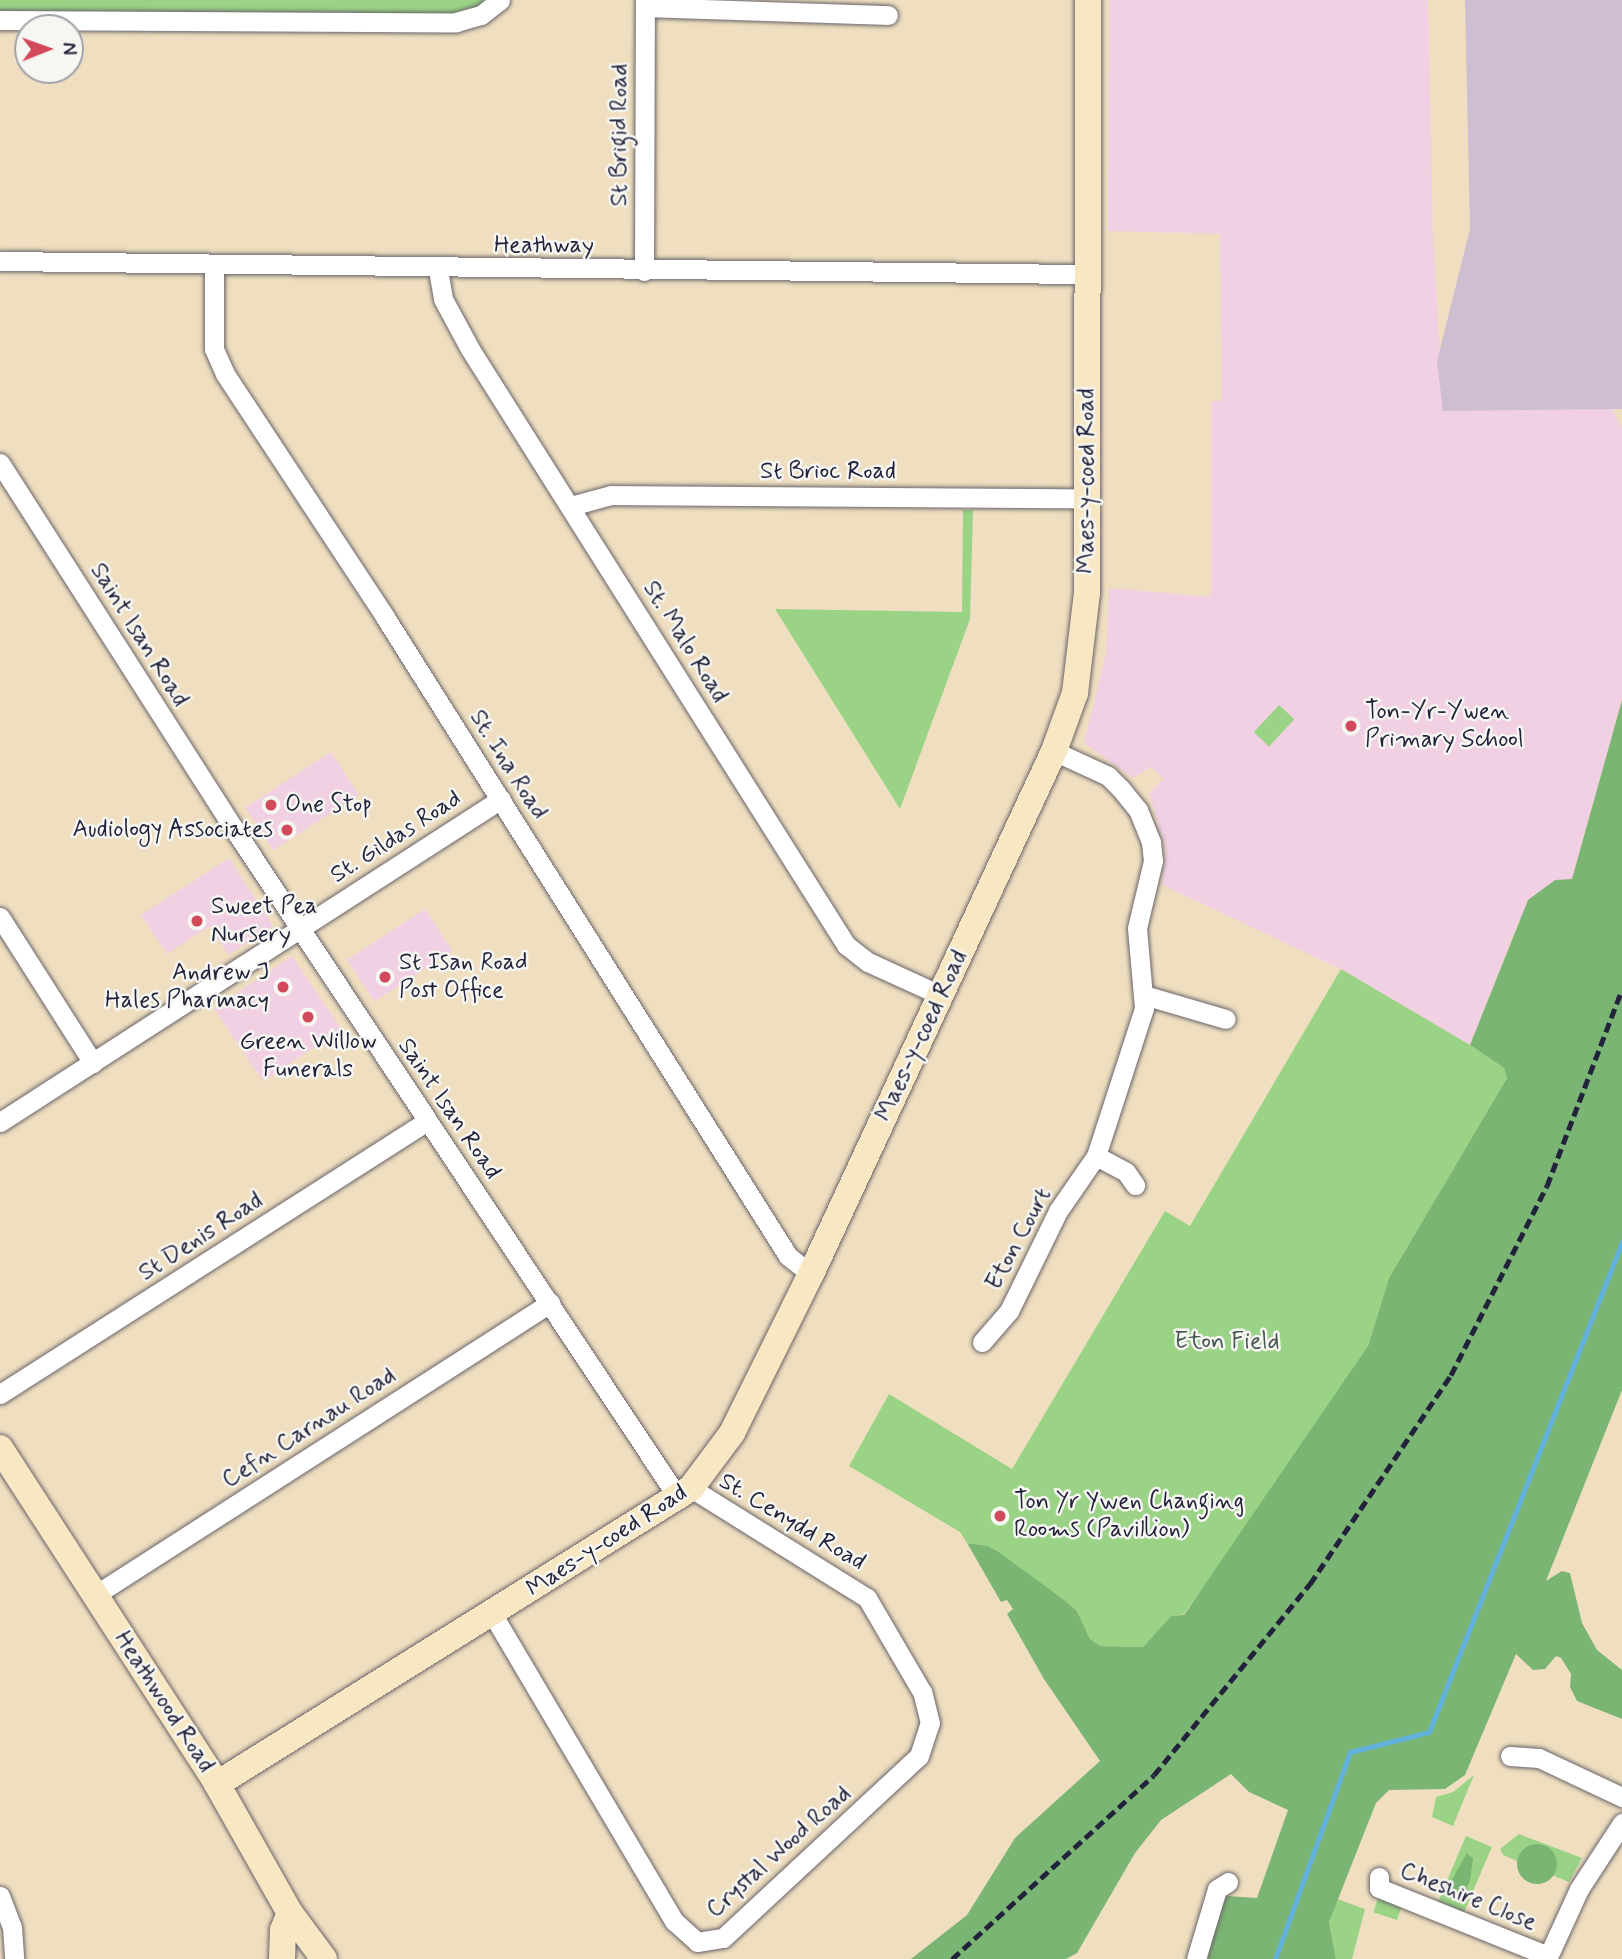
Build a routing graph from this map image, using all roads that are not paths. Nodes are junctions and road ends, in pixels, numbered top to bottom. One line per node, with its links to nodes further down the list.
1 (500, 0): 5 (street)
2 (1088, 0): 10 (street, Maes-y-coed Road)
3 (645, 3): 4 (street); 9 (street, St Brigid Road)
4 (888, 15)
5 (0, 20)
6 (0, 261): 7 (street, Heathway)
7 (214, 265): 8 (street, Heathway); 15 (street, St. Ina Road)
8 (438, 270): 9 (street, Heathway); 13 (street, St. Malo Road)
9 (644, 271): 10 (street, Heathway)
10 (1087, 274): 12 (street, Maes-y-coed Road)
11 (0, 463): 17 (street, Saint Isan Road)
12 (1087, 498): 13 (street, St Brioc Road); 14 (street, Maes-y-coed Road)
13 (571, 506): 18 (street, St. Malo Road)
14 (1055, 751): 18 (street, Maes-y-coed Road); 19 (street, Eton Court)
15 (501, 799): 17 (street, St. Gildas Road); 26 (street, St. Ina Road)
16 (0, 916): 21 (street)
17 (300, 929): 21 (street, St. Gildas Road); 22 (street, Saint Isan Road)
18 (940, 995): 26 (street, Maes-y-coed Road)
19 (1144, 995): 20 (street); 24 (street, Eton Court)
20 (1226, 1019)
21 (93, 1063): 23 (street, St. Gildas Road)
22 (427, 1121): 27 (street, Saint Isan Road); 29 (street, St Denis Road)
23 (0, 1122)
24 (1096, 1156): 25 (street); 28 (street, Eton Court)
25 (1135, 1185)
26 (811, 1274): 31 (street, Maes-y-coed Road)
27 (550, 1303): 31 (street, Saint Isan Road); 32 (street, Cefn Carnau Road)
28 (982, 1342)
29 (0, 1394)
30 (0, 1448): 32 (street, Heathwood Road)
31 (685, 1494): 33 (street, St. Cenydd Road); 34 (street, Maes-y-coed Road)
32 (95, 1595): 36 (street, Heathwood Road)
33 (867, 1598): 34 (street, Crystal Wood Road)
34 (493, 1615): 36 (street, Maes-y-coed Road)
35 (1510, 1756): 37 (street)
36 (217, 1784): 42 (street, Heathwood Road)
37 (1622, 1797)
38 (1622, 1823): 43 (street)
39 (1379, 1877): 43 (street, Cheshire Close)
40 (1228, 1882): 47 (street)
41 (0, 1896): 44 (street)
42 (290, 1913): 45 (street); 46 (street, Heathwood Road)
43 (1547, 1957)
44 (14, 1959)
45 (282, 1959)
46 (324, 1959)
47 (1196, 1959)

